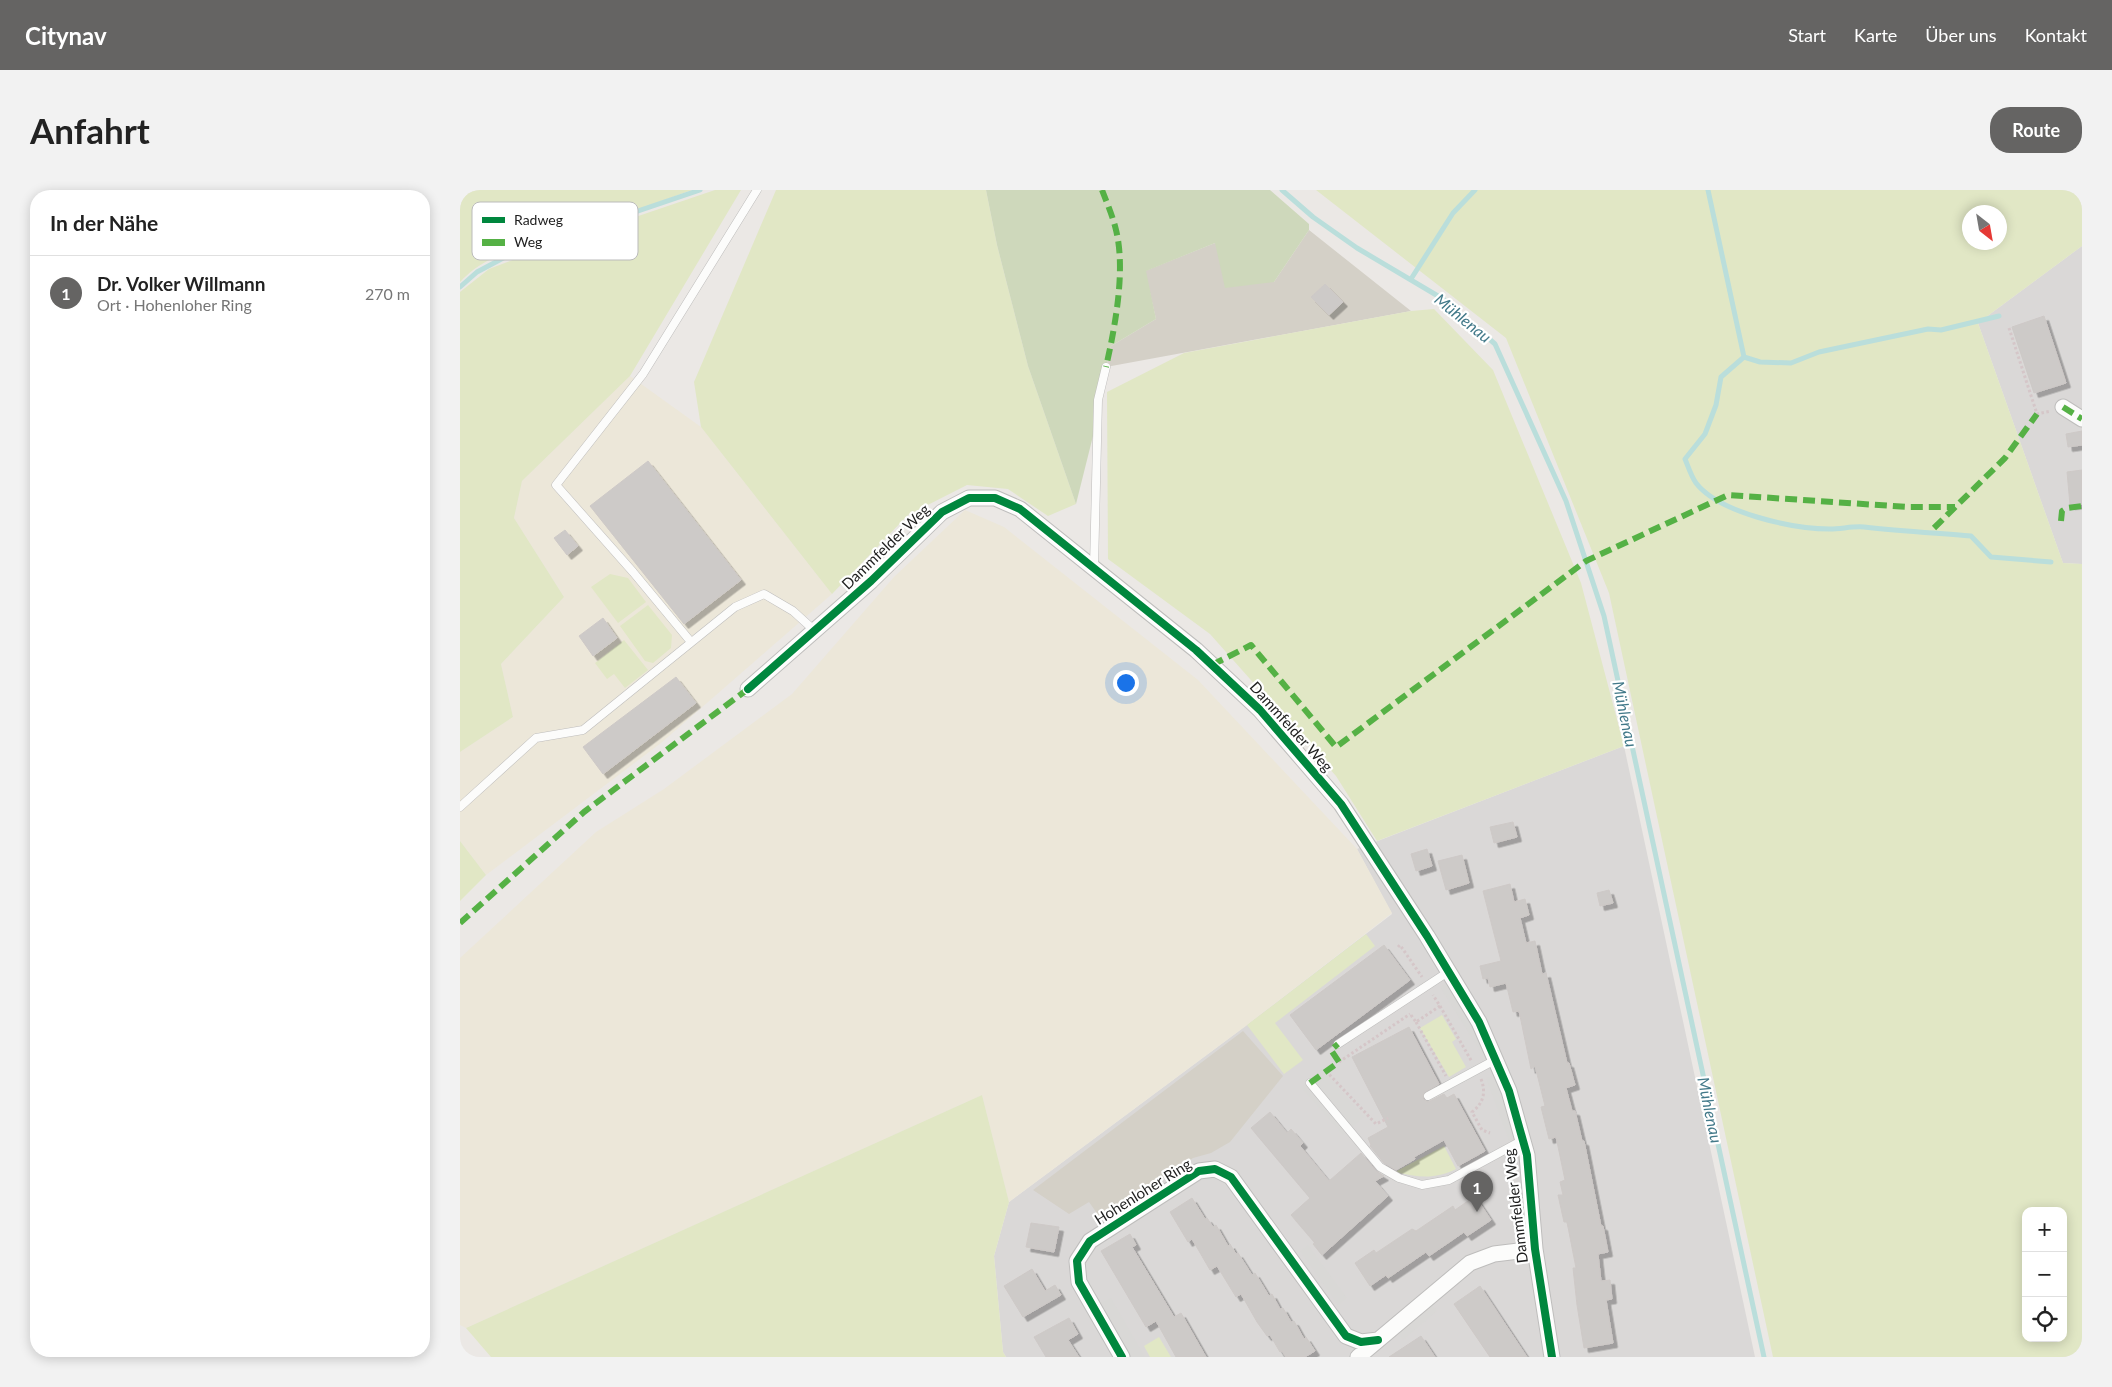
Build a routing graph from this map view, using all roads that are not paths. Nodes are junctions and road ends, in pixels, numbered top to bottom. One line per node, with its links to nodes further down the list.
1 (757, 190): 7 (lane)
2 (1106, 367): 5 (lane)
3 (2064, 407): 4 (street)
4 (2082, 419)
5 (1094, 567): 6 (street, Dammfelder Weg); 10 (street, Dammfelder Weg)
6 (815, 631): 7 (lane); 8 (street, Dammfelder Weg)
7 (690, 642): 9 (lane)
8 (748, 689)
9 (460, 807)
10 (1448, 972): 11 (lane); 12 (street, Dammfelder Weg)
11 (1338, 1044)
12 (1495, 1060): 14 (lane); 15 (street, Dammfelder Weg)
13 (1310, 1083): 15 (lane)
14 (1428, 1096)
15 (1522, 1140): 16 (street, Dammfelder Weg)
16 (1535, 1249): 17 (street); 20 (street, Dammfelder Weg)
17 (1378, 1340): 18 (street, Hohenloher Ring); 19 (street)
18 (1122, 1357)
19 (1358, 1357)
20 (1552, 1357)

